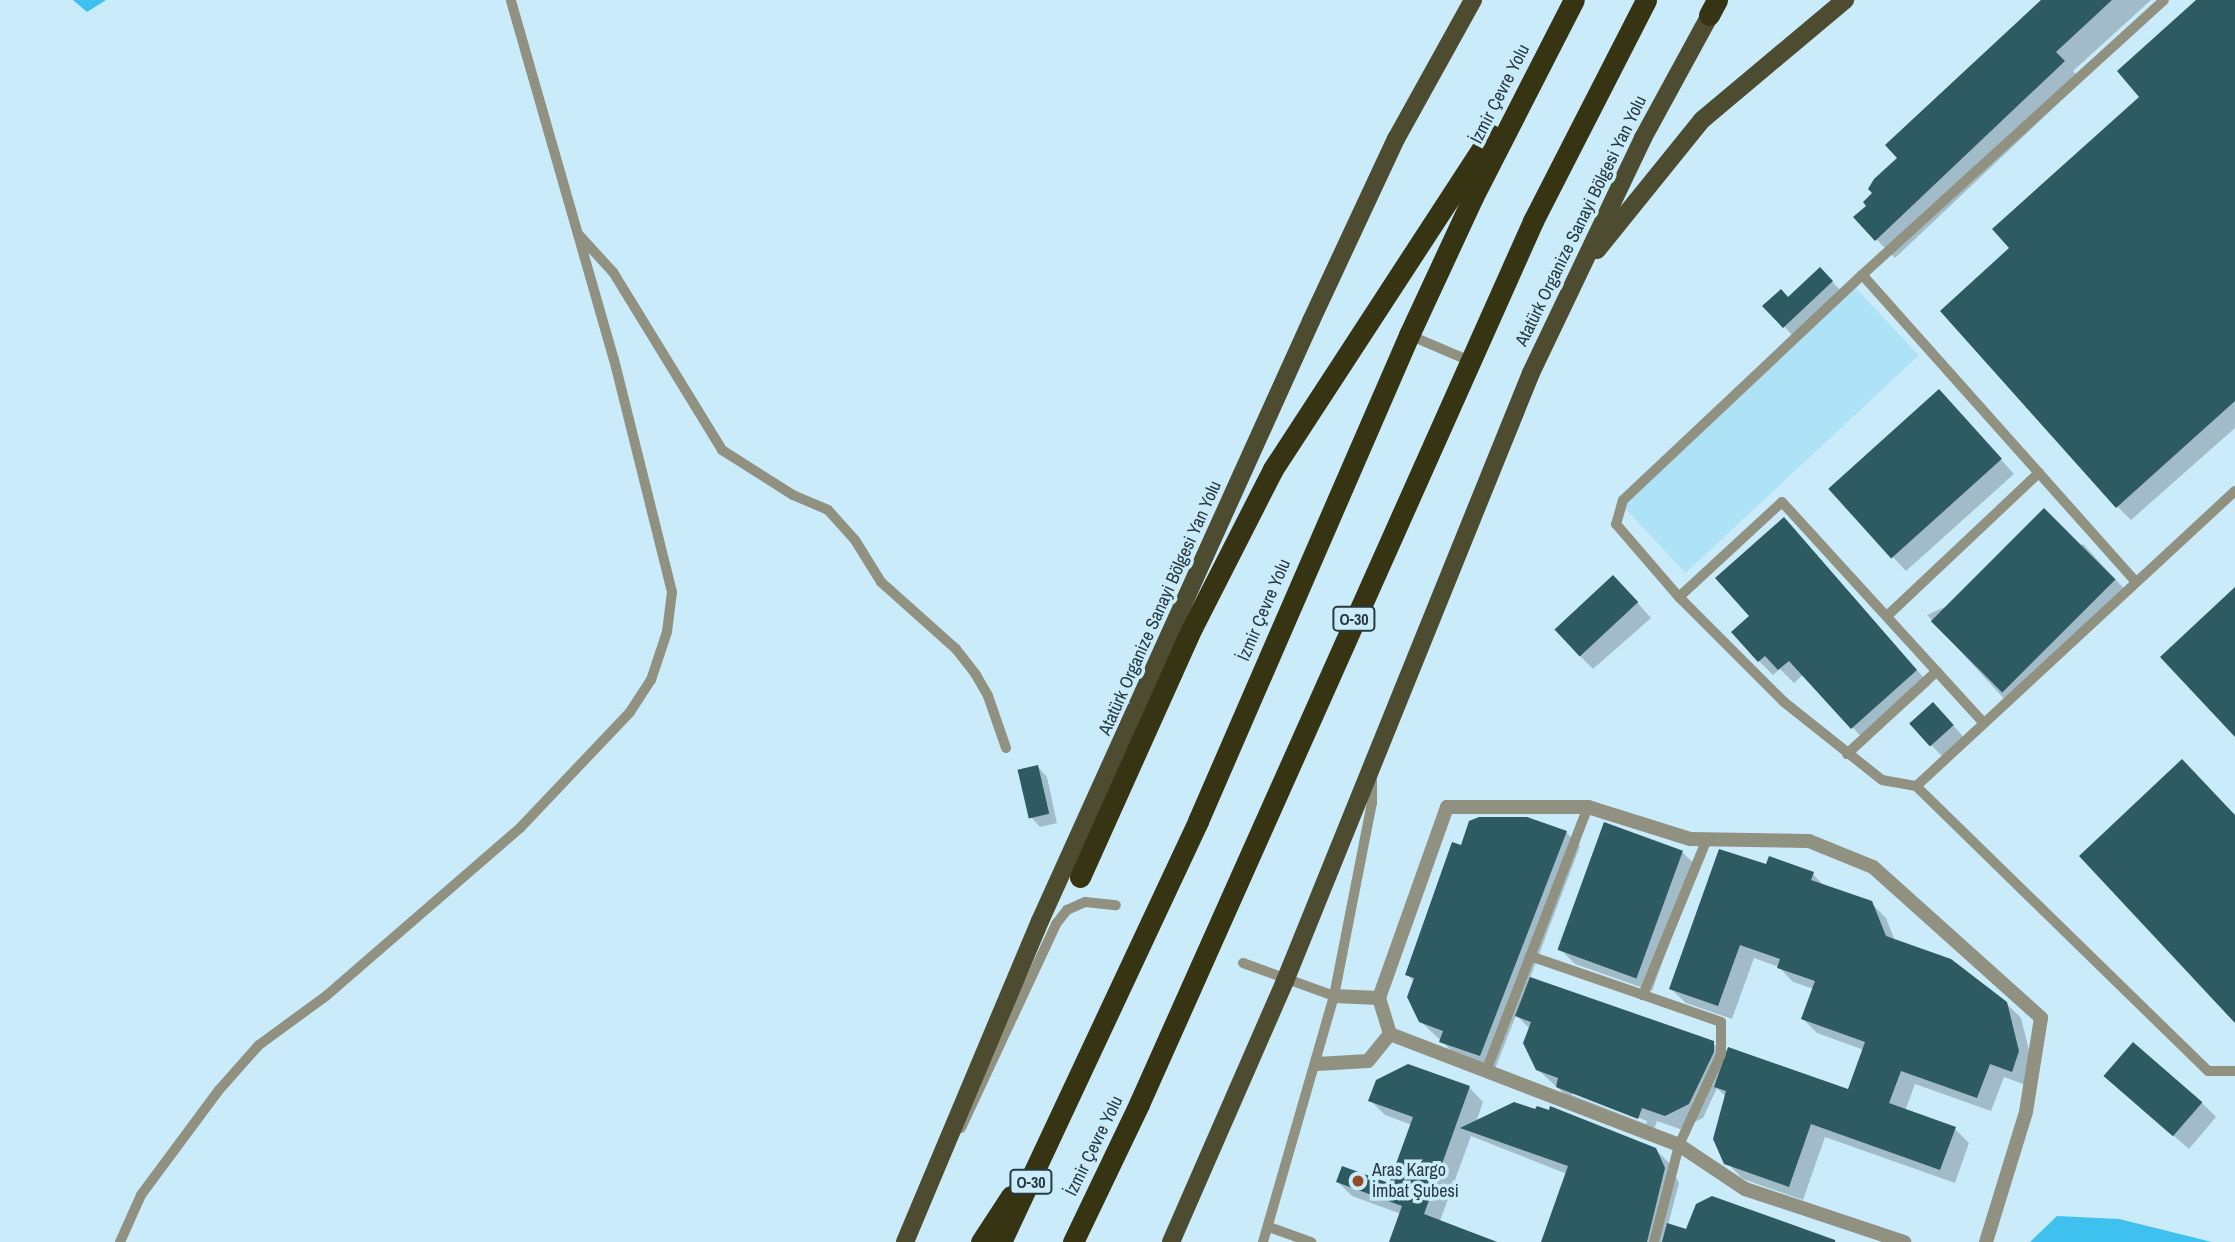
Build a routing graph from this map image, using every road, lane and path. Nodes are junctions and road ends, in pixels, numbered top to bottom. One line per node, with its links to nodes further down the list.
1 (511, 0): 9 (lane)
2 (1472, 0): 41 (main road, Atatürk Organize Sanayi Bölgesi Yan Yolu)
3 (1574, 0): 8 (highway, İzmir Çevre Yolu / O-30)
4 (1646, 0): 13 (highway, İzmir Çevre Yolu / O-30)
5 (1845, 0): 11 (main road)
6 (2164, 0): 10 (lane)
7 (1715, 5): 11 (main road, Atatürk Organize Sanayi Bölgesi Yan Yolu)
8 (1546, 55): 12 (highway, İzmir Çevre Yolu / O-30); 27 (highway)
9 (575, 231): 21 (lane); 44 (lane)
10 (1862, 275): 14 (lane); 17 (lane)
11 (1575, 277): 23 (main road, Atatürk Organize Sanayi Bölgesi Yan Yolu)
12 (1409, 335): 13 (lane); 39 (highway, İzmir Çevre Yolu / O-30)
13 (1470, 361): 48 (highway, İzmir Çevre Yolu / O-30)
14 (2039, 473): 16 (lane); 18 (lane)
15 (2235, 491): 16 (lane)
16 (2136, 582): 20 (lane)
17 (1678, 597): 18 (lane); 22 (lane)
18 (1887, 616): 19 (lane)
19 (1937, 671): 20 (lane); 22 (lane)
20 (1984, 723): 24 (lane)
21 (1006, 748)
22 (1847, 754): 24 (lane)
23 (1372, 764): 31 (main road, Atatürk Organize Sanayi Bölgesi Yan Yolu); 33 (lane)
24 (1916, 786): 38 (lane)
25 (1588, 807): 26 (street); 29 (lane); 34 (street)
26 (1707, 839): 32 (lane); 54 (street)
27 (1080, 877)
28 (1116, 905): 41 (lane)
29 (1530, 956): 32 (lane); 37 (lane)
30 (1243, 963): 31 (lane)
31 (1285, 981): 33 (lane); 49 (main road, Atatürk Organize Sanayi Bölgesi Yan Yolu)
32 (1643, 995): 40 (lane)
33 (1334, 996): 34 (street); 36 (lane)
34 (1379, 998): 35 (street)
35 (1390, 1034): 36 (street); 37 (street)
36 (1317, 1064): 42 (lane)
37 (1486, 1071): 40 (street)
38 (2235, 1071)
39 (1060, 1121): 46 (highway); 47 (highway, İzmir Çevre Yolu / O-30)
40 (1679, 1146): 52 (lane); 53 (street)
41 (928, 1185): 45 (main road, Atatürk Organize Sanayi Bölgesi Yan Yolu)
42 (1269, 1227): 43 (lane); 50 (lane)
43 (1281, 1237): 51 (lane)
44 (120, 1242)
45 (905, 1242)
46 (981, 1242)
47 (1001, 1242)
48 (1073, 1242)
49 (1171, 1242)
50 (1263, 1242)
51 (1311, 1242)
52 (1654, 1242)
53 (1904, 1242)
54 (1986, 1242)

